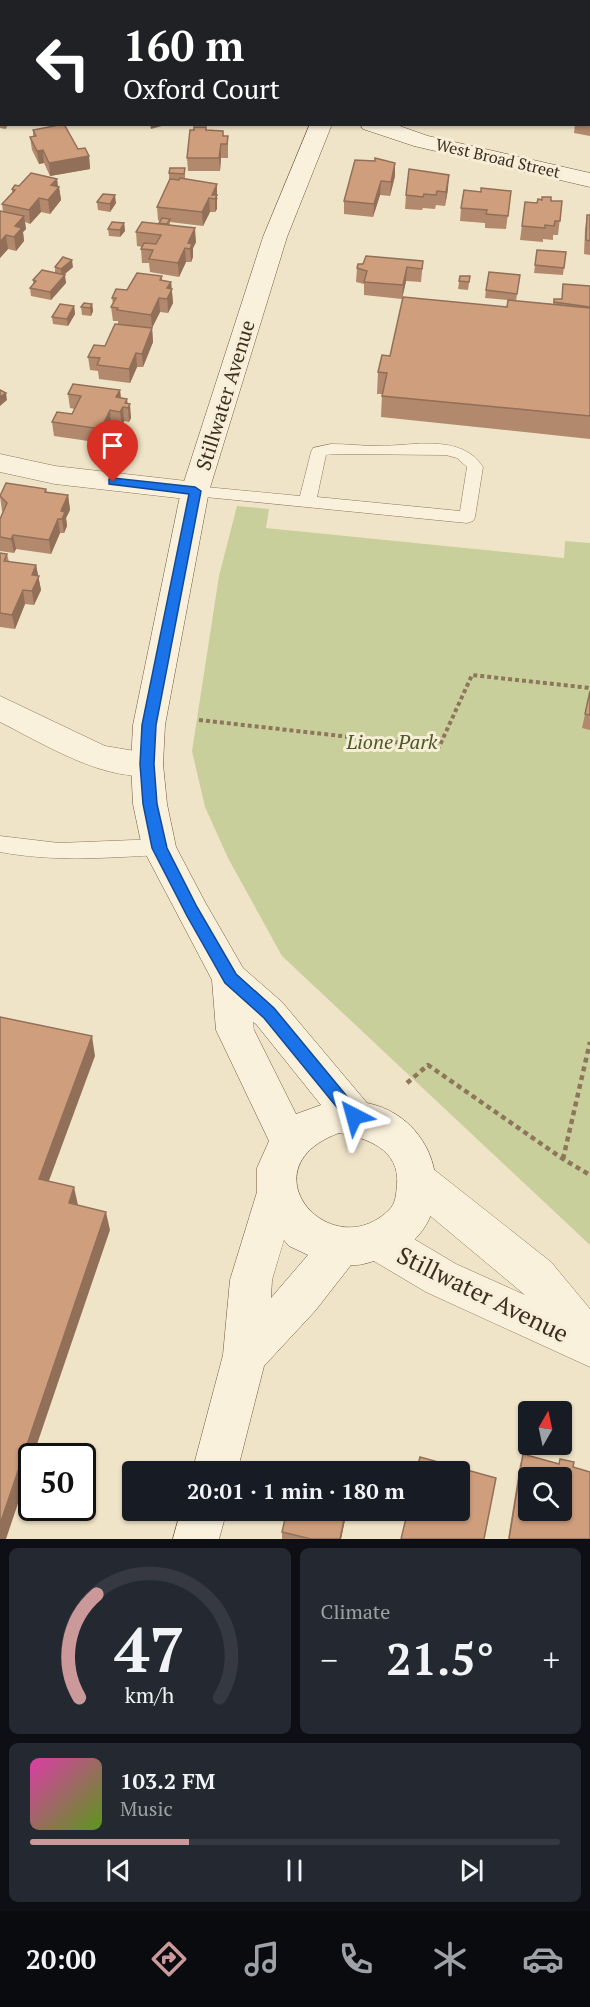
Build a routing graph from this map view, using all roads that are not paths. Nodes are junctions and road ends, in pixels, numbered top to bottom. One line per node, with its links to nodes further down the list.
1 (320, 126): 5 (main road, Stillwater Avenue)
2 (377, 126): 3 (main road, West Broad Street)
3 (590, 180)
4 (0, 463): 5 (main road)
5 (195, 491): 6 (lane); 8 (main road, Stillwater Avenue)
6 (307, 502): 6 (lane)
7 (0, 708): 8 (main road)
8 (147, 764): 10 (main road, Stillwater Avenue)
9 (0, 844): 10 (lane)
10 (159, 848): 11 (main road, Stillwater Avenue)
11 (230, 979): 12 (main road, Stillwater Avenue); 13 (main road, Stillwater Avenue)
12 (354, 1116): 13 (main road); 14 (main road)
13 (289, 1141): 15 (main road)
14 (418, 1181): 16 (main road); 17 (main road, Stillwater Avenue)
15 (277, 1193): 16 (main road); 18 (main road)
16 (359, 1243): 17 (main road, Stillwater Avenue); 18 (main road)
17 (590, 1344)
18 (245, 1354): 19 (main road)
19 (217, 1461)
20 (201, 1521): 21 (main road)
21 (196, 1539)

